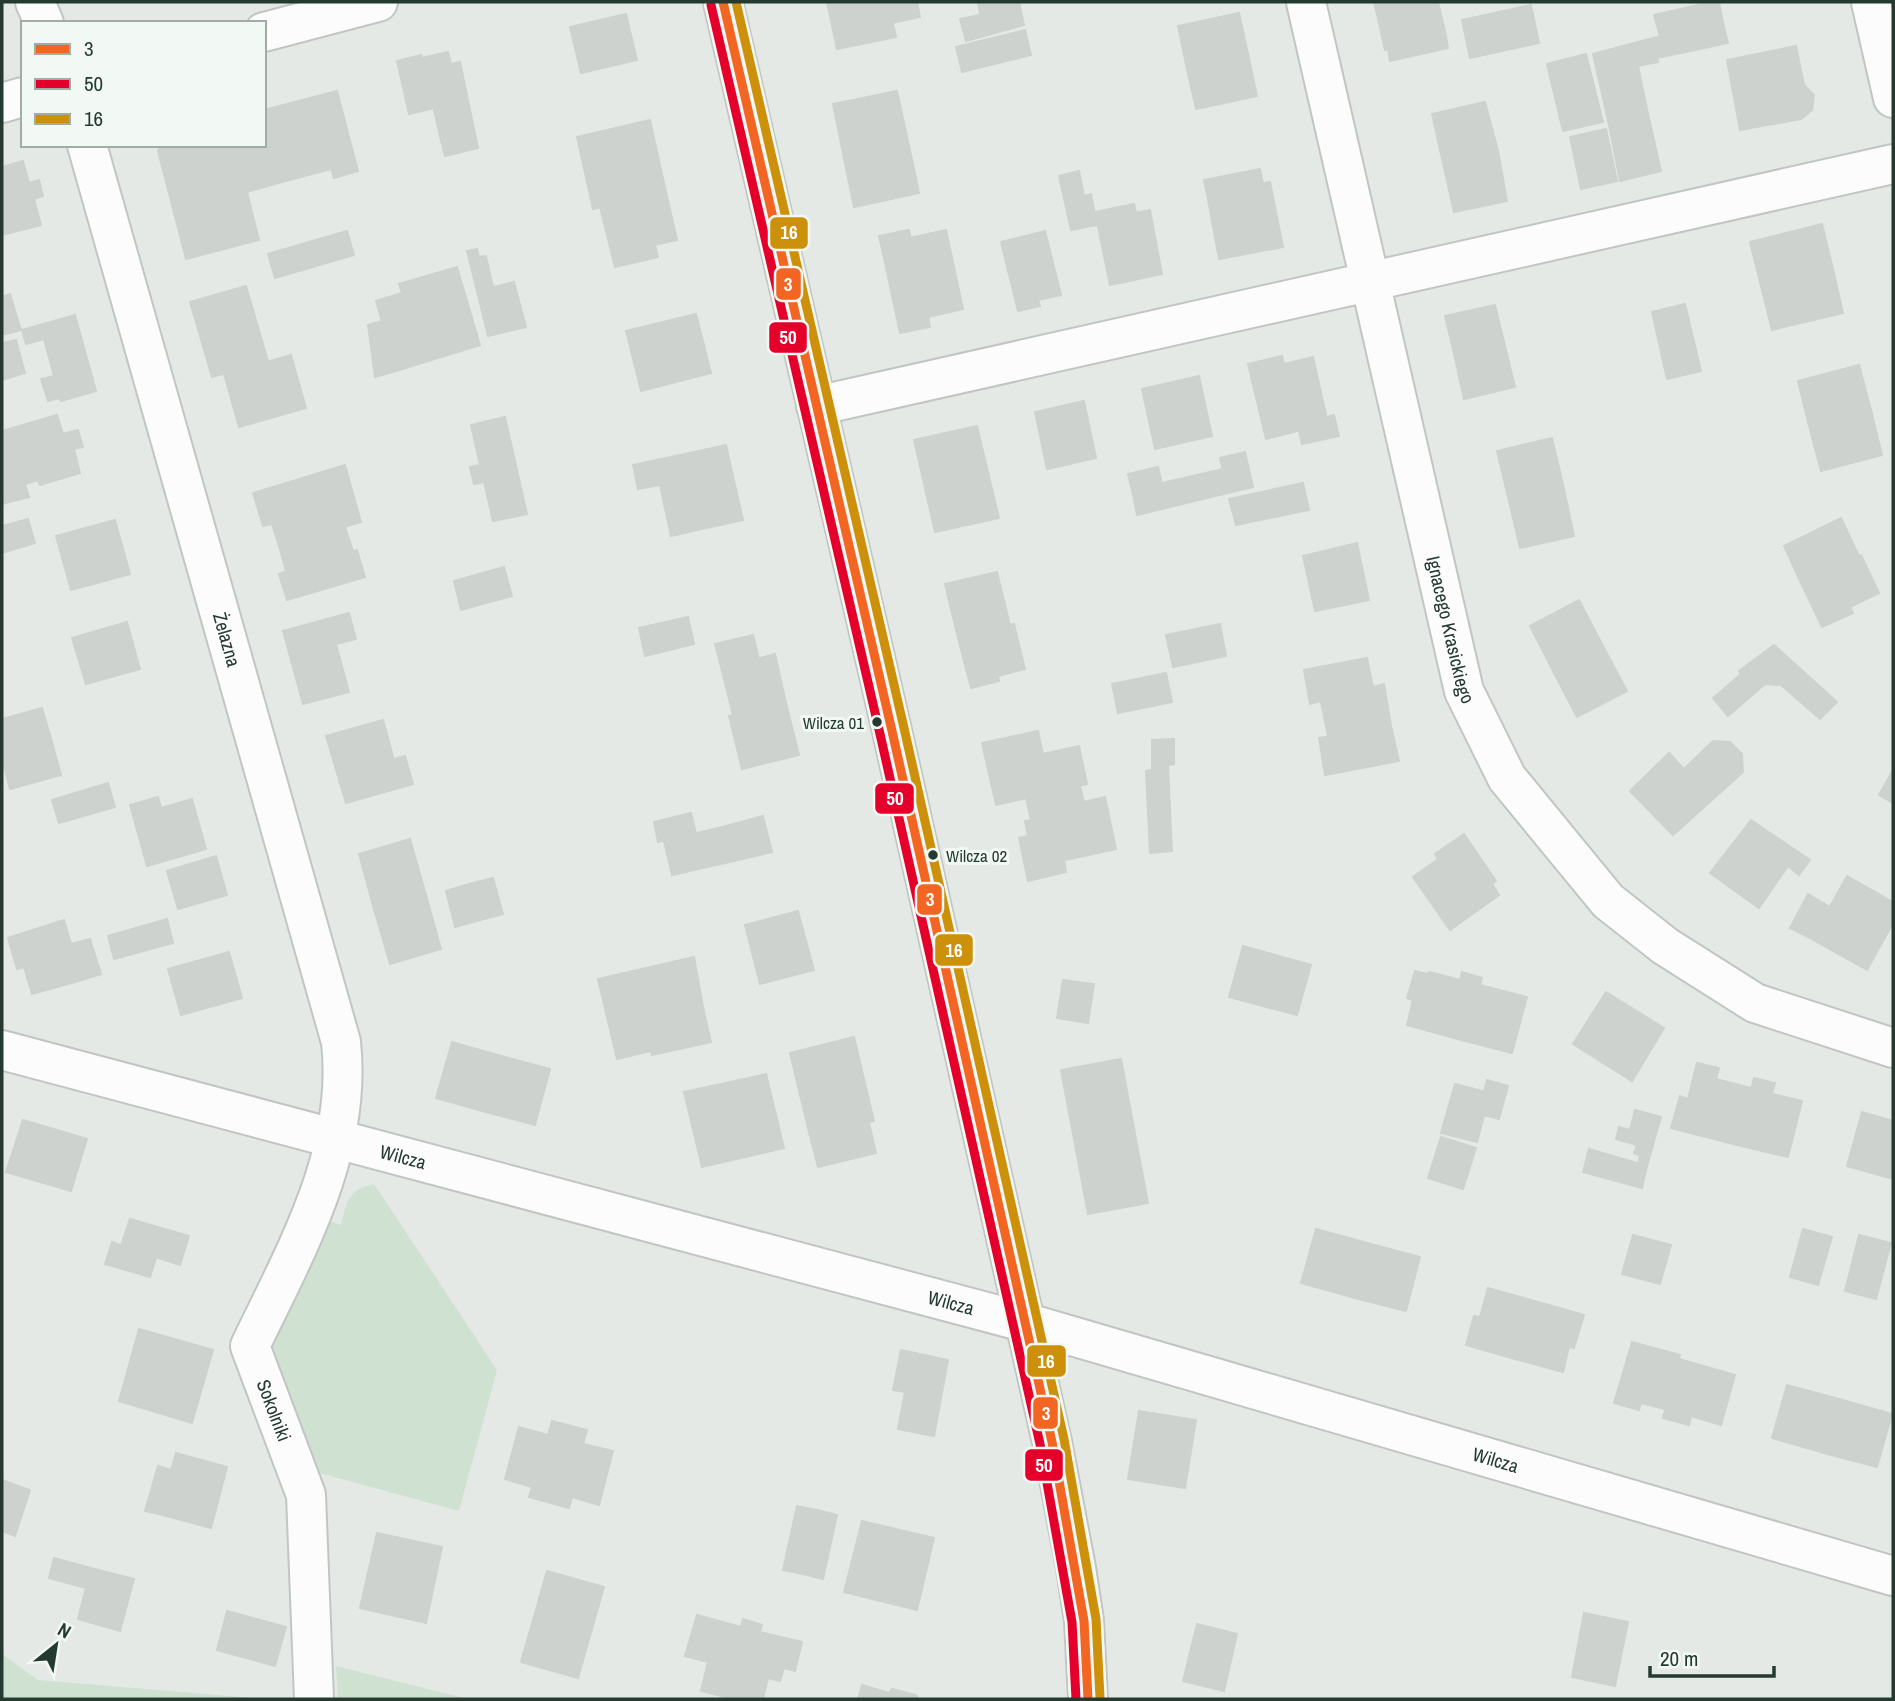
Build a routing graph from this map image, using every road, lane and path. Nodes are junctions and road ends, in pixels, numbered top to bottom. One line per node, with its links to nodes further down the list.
1 (35, 2): 6 (street)
2 (378, 2): 7 (street)
3 (723, 2): 14 (street)
4 (1307, 2): 13 (street, Ignacego Krasickiego)
5 (1871, 2): 9 (street)
6 (43, 21)
7 (266, 31)
8 (21, 98): 10 (street)
9 (1893, 98)
10 (2, 103)
11 (88, 147): 17 (street, Żelazna)
12 (1893, 164): 13 (street)
13 (1370, 281): 14 (street); 15 (street, Ignacego Krasickiego)
14 (816, 406): 18 (street)
15 (1893, 1048)
16 (2, 1050): 17 (street, Wilcza)
17 (337, 1139): 18 (street, Wilcza); 20 (street, Sokolniki)
18 (1024, 1322): 19 (street, Wilcza); 21 (street)
19 (1893, 1576)
20 (314, 1699)
21 (1088, 1699)

